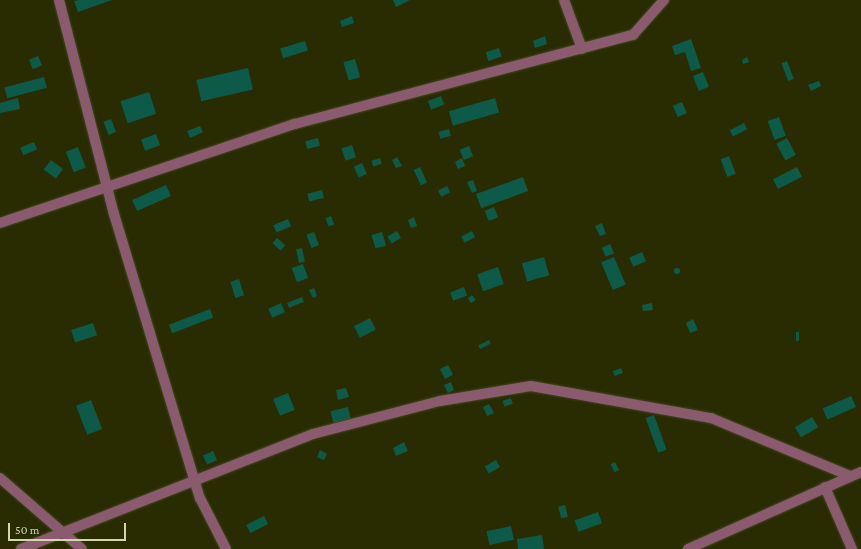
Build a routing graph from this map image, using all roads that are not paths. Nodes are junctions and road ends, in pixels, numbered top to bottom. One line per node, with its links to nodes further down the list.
1 (59, 0): 5 (street)
2 (564, 0): 4 (street)
3 (664, 0): 4 (street)
4 (582, 49): 5 (street)
5 (107, 187): 6 (street); 10 (street)
6 (0, 223)
7 (861, 472): 8 (street)
8 (850, 476): 10 (street); 11 (street)
9 (0, 478): 12 (street)
10 (195, 480): 12 (street); 15 (street)
11 (825, 487): 16 (street); 17 (street)
12 (62, 531): 13 (street); 14 (street)
13 (21, 549)
14 (82, 549)
15 (226, 549)
16 (688, 549)
17 (852, 549)

